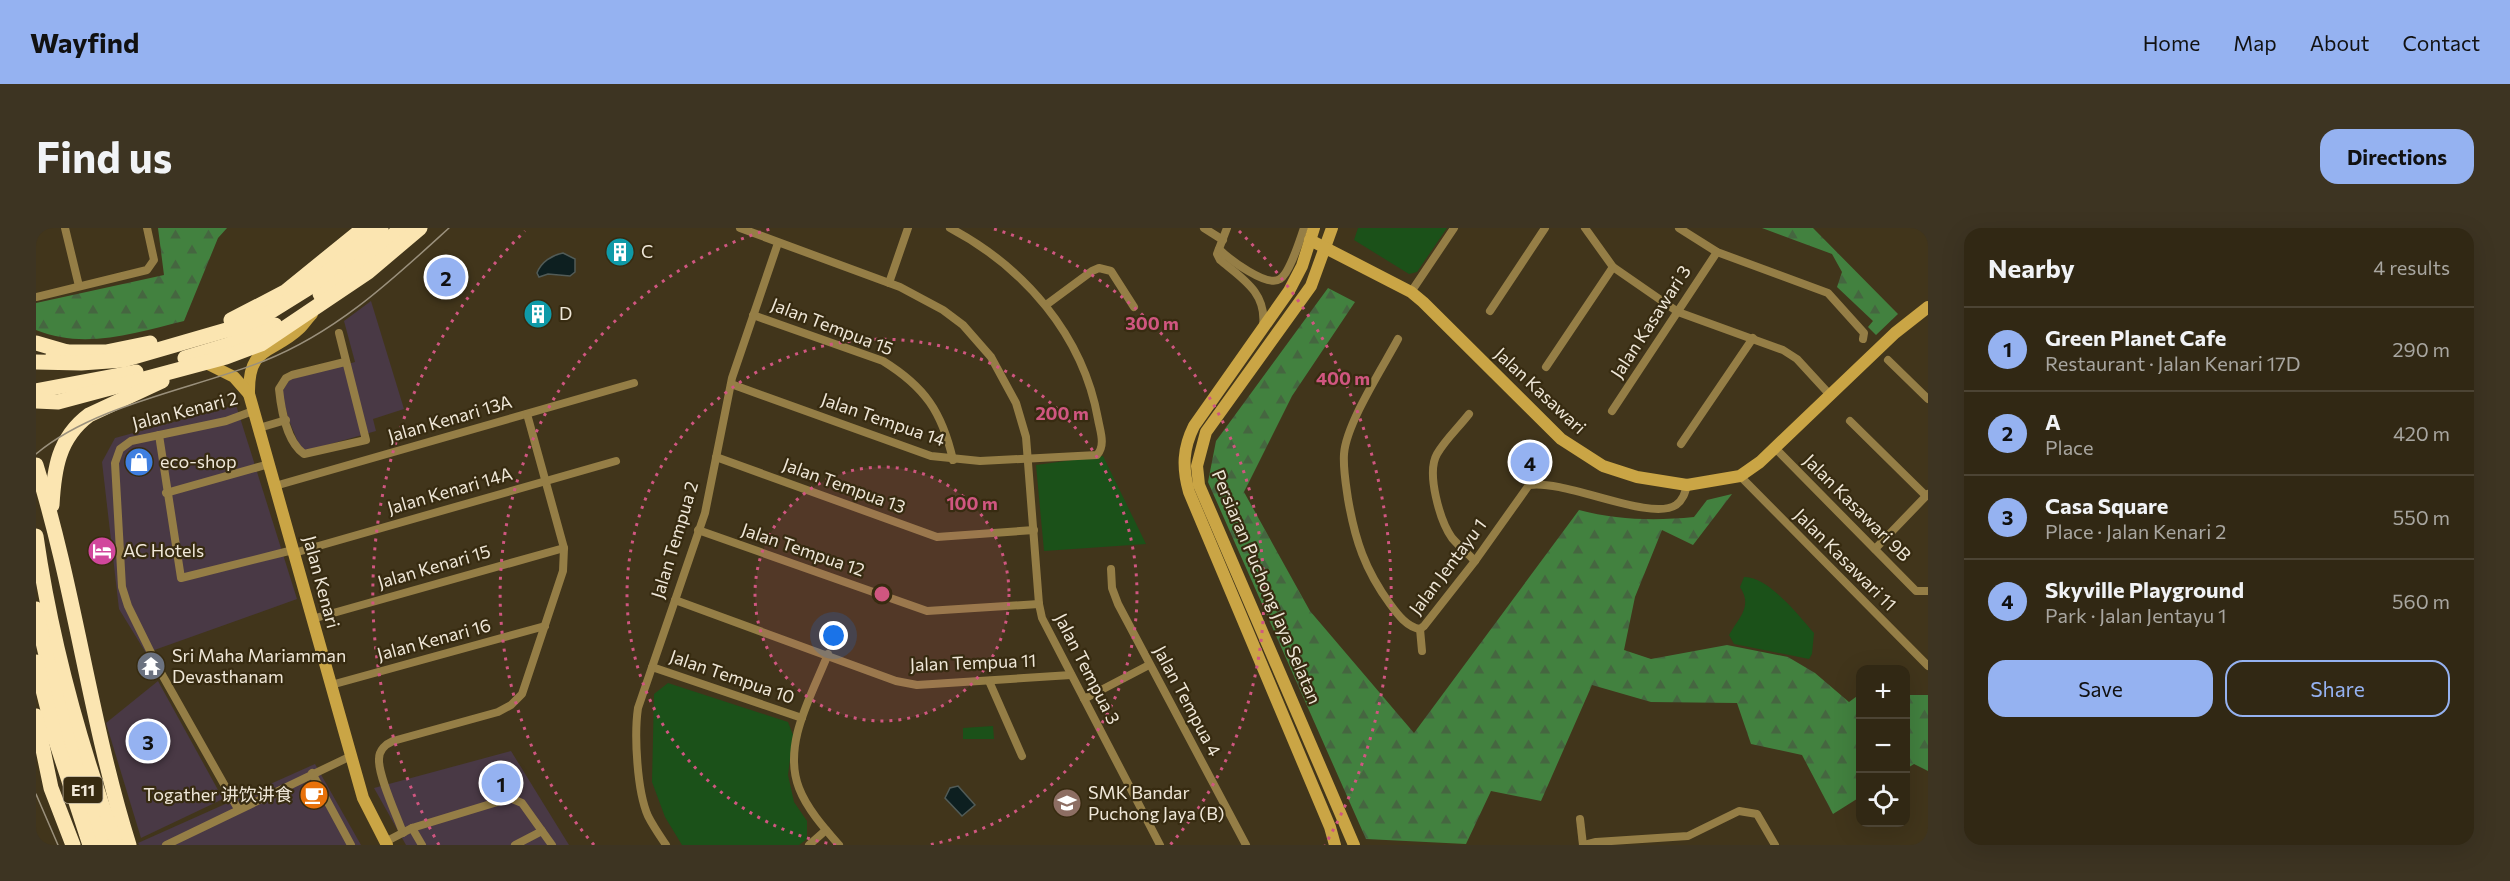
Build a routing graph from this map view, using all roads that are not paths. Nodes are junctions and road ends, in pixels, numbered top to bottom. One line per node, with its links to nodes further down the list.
1 (65, 228): 26 (street)
2 (147, 228): 26 (street)
3 (364, 228): 42 (highway)
4 (381, 228): 46 (highway)
5 (420, 228): 32 (highway)
6 (740, 228): 20 (street, Jalan Tempua 3)
7 (908, 228): 25 (street)
8 (950, 228): 29 (street)
9 (1204, 228): 19 (street)
10 (1227, 228): 19 (street)
11 (1304, 228): 22 (street)
12 (1332, 228): 21 (street, Persiaran Puchong Jaya Selatan)
13 (1454, 228): 27 (street)
14 (1545, 228): 33 (street)
15 (1585, 228): 24 (street)
16 (1679, 228): 23 (street)
17 (401, 229): 51 (highway)
18 (1312, 234): 21 (street, Jalan Kasawari); 36 (street, Persiaran Puchong Jaya Selatan)
19 (1223, 240): 22 (street)
20 (777, 243): 25 (street, Jalan Tempua 3); 35 (street, Jalan Tempua 2)
21 (1327, 248): 27 (street, Jalan Kasawari); 134 (street, Persiaran Puchong Jaya Selatan)
22 (1219, 249): 36 (street)
23 (1717, 252): 34 (street, Jalan Kasawari 3); 40 (street)
24 (1613, 267): 34 (street); 47 (street)
25 (889, 283): 68 (street, Jalan Tempua 3)
26 (80, 286): 28 (street)
27 (1411, 292): 76 (street, Jalan Kasawari)
28 (36, 297)
29 (1046, 304): 30 (street); 68 (street, Jalan Tempua 14)
30 (1134, 307)
31 (1928, 307): 53 (street, Jalan Kasawari)
32 (316, 308): 45 (highway); 52 (street, Jalan Kenari)
33 (1490, 311)
34 (1678, 312): 38 (street); 58 (street, Jalan Kasawari 3)
35 (753, 315): 50 (street, Jalan Tempua 2); 69 (street, Jalan Tempua 15)
36 (1262, 332): 133 (street, Persiaran Puchong Jaya Selatan)
37 (339, 333): 44 (street)
38 (1753, 338): 53 (street); 65 (street)
39 (1398, 339): 95 (street, Jalan Jentayu 1)
40 (1863, 339)
41 (36, 343): 42 (highway)
42 (67, 352): 46 (highway); 56 (highway)
43 (1888, 360): 54 (street)
44 (345, 362): 61 (street); 61 (street)
45 (206, 363): 48 (highway); 52 (street)
46 (36, 364)
47 (1546, 366)
48 (174, 371): 56 (highway); 80 (highway)
49 (634, 383): 59 (street, Jalan Kenari 13A)
50 (731, 384): 67 (street, Jalan Tempua 2); 69 (street, Jalan Tempua 14)
51 (36, 391)
52 (249, 394): 57 (street, Jalan Kenari)
53 (1831, 396): 66 (street, Jalan Kasawari)
54 (1928, 399)
55 (36, 401): 56 (highway)
56 (58, 402)
57 (253, 411): 63 (street, Jalan Kenari); 64 (street, Jalan Kenari 2)
58 (1612, 411)
59 (527, 414): 75 (street); 77 (street, Jalan Kenari 13A)
60 (1469, 414): 87 (street)
61 (286, 420): 63 (street)
62 (1850, 422): 79 (street)
63 (259, 428): 71 (street, Jalan Kenari)
64 (159, 435): 78 (street); 114 (street, Jalan Kenari 2)
65 (1681, 444)
66 (1775, 448): 73 (street, Jalan Kasawari); 85 (street, Jalan Kasawari 9B)
67 (716, 457): 81 (street, Jalan Tempua 2); 82 (street, Jalan Tempua 13)
68 (1028, 459): 69 (street, Jalan Tempua 14); 82 (street, Jalan Tempua 3)
69 (953, 460)
70 (616, 461): 75 (street, Jalan Kenari 14A)
71 (269, 464): 77 (street, Jalan Kenari); 78 (street)
72 (36, 465): 74 (highway)
73 (1740, 476): 76 (street, Jalan Kasawari); 100 (street, Jalan Kasawari 11)
74 (39, 480): 80 (highway)
75 (546, 480): 84 (street); 86 (street, Jalan Kenari 14A)
76 (1687, 485): 87 (street, Jalan Jentayu 1)
77 (275, 486): 86 (street, Jalan Kenari)
78 (166, 493): 86 (street, Jalan Kenari 14A)
79 (1927, 495): 85 (street)
80 (51, 517): 122 (highway)
81 (698, 530): 90 (street, Jalan Tempua 2); 91 (street, Jalan Tempua 12)
82 (1034, 530): 91 (street, Jalan Tempua 3)
83 (36, 536): 122 (highway)
84 (564, 548): 93 (street, Jalan Kenari 15); 94 (street)
85 (1875, 549): 89 (street, Jalan Kasawari 9B)
86 (294, 552): 93 (street, Jalan Kenari)
87 (1475, 561): 95 (street, Jalan Jentayu 1)
88 (1111, 568): 99 (street, Jalan Tempua 4)
89 (1928, 591)
90 (675, 600): 97 (street, Jalan Tempua 11); 101 (street, Jalan Tempua 2)
91 (1039, 604): 102 (street, Jalan Tempua 3)
92 (36, 609): 108 (highway, E11)
93 (312, 619): 104 (street, Jalan Kenari)
94 (545, 626): 104 (street, Jalan Kenari 16); 116 (street)
95 (1420, 629): 96 (street)
96 (1422, 651)
97 (828, 654): 103 (street, Jalan Tempua 11); 107 (street)
98 (36, 662): 108 (highway, E11)
99 (1149, 665): 105 (street); 132 (street, Jalan Tempua 4)
100 (1928, 666)
101 (652, 667): 107 (street, Jalan Tempua 10); 128 (street, Jalan Tempua 2)
102 (1071, 675): 103 (street, Jalan Tempua 11); 105 (street, Jalan Tempua 3)
103 (989, 681): 110 (street)
104 (331, 685): 109 (street, Jalan Kenari)
105 (1084, 699): 131 (street, Jalan Tempua 3)
106 (36, 716): 113 (highway)
107 (802, 718): 117 (street)
108 (61, 736): 121 (highway, E11); 122 (highway, E11)
109 (351, 756): 112 (street); 119 (street, Jalan Kenari)
110 (1022, 756)
111 (36, 766): 113 (highway)
112 (312, 773): 114 (street); 124 (street)
113 (51, 788): 120 (highway)
114 (238, 809): 123 (street)
115 (1580, 819): 135 (street)
116 (407, 830): 118 (street); 119 (street); 125 (street)
117 (826, 830): 129 (street); 130 (street)
118 (542, 831): 126 (street); 127 (street)
119 (386, 843)
120 (73, 845)
121 (90, 845)
122 (115, 845)
123 (166, 845)
124 (351, 845)
125 (422, 845)
126 (515, 845)
127 (552, 845)
128 (666, 845)
129 (809, 845)
130 (839, 845)
131 (1160, 845)
132 (1246, 845)
133 (1335, 845)
134 (1354, 845)
135 (1583, 845): 136 (street)
136 (1775, 845)

